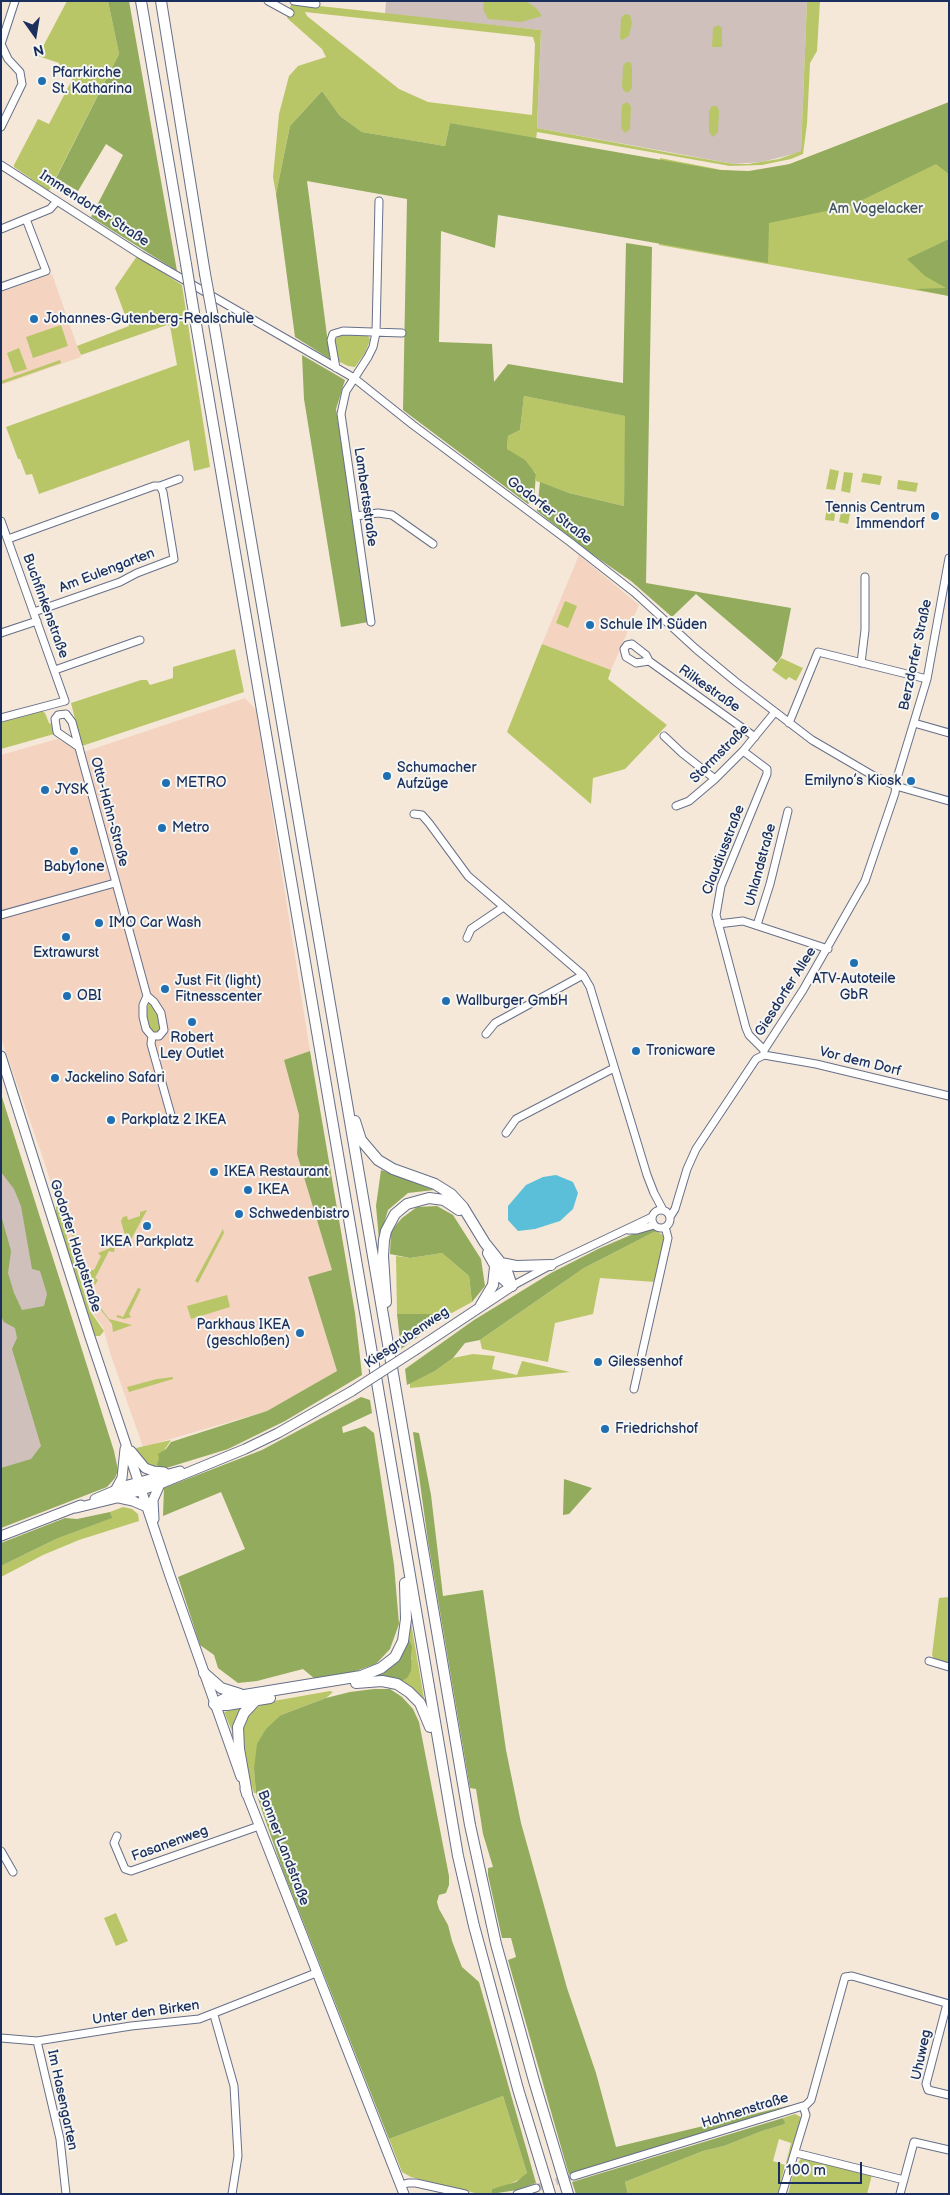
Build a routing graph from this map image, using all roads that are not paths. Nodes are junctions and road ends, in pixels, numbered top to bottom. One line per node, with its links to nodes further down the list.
1 (15, 1): 9 (street)
2 (141, 1): 92 (highway, bridge)
3 (160, 1): 67 (highway, bridge)
4 (268, 1): 6 (street)
5 (294, 1): 7 (street)
6 (280, 4): 8 (street)
7 (316, 4)
8 (290, 13)
9 (1, 127)
10 (1, 165): 11 (street, Immendorfer Straße)
11 (57, 201): 13 (street); 15 (street, Immendorfer Straße)
12 (379, 201): 17 (street, Lambertsstraße)
13 (26, 219): 14 (street); 16 (street)
14 (1, 229)
15 (173, 274): 19 (street, Godorfer Straße)
16 (1, 287)
17 (376, 333): 18 (street); 19 (street); 20 (street, Lambertsstraße)
18 (402, 333)
19 (336, 368): 20 (street, Godorfer Straße)
20 (354, 378): 23 (street, Lambertsstraße); 38 (street, Godorfer Straße)
21 (179, 479): 22 (street)
22 (160, 486): 25 (street); 29 (street, Am Eulengarten)
23 (356, 516): 26 (street); 31 (street, Lambertsstraße)
24 (1, 520): 25 (street, Buchfinkenstraße)
25 (8, 539): 29 (street, Buchfinkenstraße)
26 (433, 544)
27 (949, 558): 37 (street, Berzdorfer Straße)
28 (865, 577): 35 (street)
29 (34, 612): 30 (street, Buchfinkenstraße)
30 (37, 621): 32 (street); 36 (street, Buchfinkenstraße)
31 (371, 622)
32 (1, 633)
33 (140, 640): 36 (street)
34 (649, 661): 44 (street, Rilkestraße)
35 (861, 663): 37 (street); 40 (street)
36 (55, 670): 39 (street, Buchfinkenstraße)
37 (927, 679): 41 (street, Berzdorfer Straße)
38 (775, 712): 40 (street, Godorfer Straße); 44 (street, Stormstraße)
39 (1, 718)
40 (789, 723): 48 (street, Godorfer Straße)
41 (914, 723): 42 (street); 48 (street, Berzdorfer Straße)
42 (949, 732)
43 (664, 736): 47 (street)
44 (756, 737): 46 (street, Stormstraße)
45 (79, 747): 45 (street, Otto-Hahn-Straße); 53 (street, Otto-Hahn-Straße)
46 (743, 751): 47 (street, Stormstraße); 56 (street, Claudiusstraße)
47 (715, 779): 50 (street, Stormstraße)
48 (896, 786): 49 (street, Godorfer Straße); 59 (street, Giesdorfer Allee)
49 (949, 801)
50 (676, 806)
51 (788, 811): 57 (street, Uhlandstraße)
52 (414, 814): 54 (street)
53 (115, 883): 55 (street, Otto-Hahn-Straße); 61 (street, Otto-Hahn-Straße)
54 (502, 908): 58 (street); 60 (street)
55 (1, 915)
56 (718, 924): 57 (street); 64 (street, Claudiusstraße)
57 (757, 925): 59 (street)
58 (467, 938)
59 (828, 949): 64 (street, Giesdorfer Allee)
60 (583, 975): 62 (street); 66 (street)
61 (147, 996): 63 (street, Otto-Hahn-Straße); 63 (street, Otto-Hahn-Straße)
62 (486, 1034)
63 (152, 1036): 69 (street, Otto-Hahn-Straße)
64 (764, 1052): 68 (street, Vor dem Dorf); 72 (street, Giesdorfer Allee)
65 (1, 1056): 84 (main road, Godorfer Hauptstraße)
66 (614, 1068): 70 (street); 71 (street)
67 (345, 1092): 76 (highway); 82 (highway)
68 (949, 1096)
69 (170, 1113)
70 (506, 1133)
71 (654, 1193): 73 (street); 75 (street)
72 (678, 1200): 73 (street); 74 (street, Giesdorfer Allee)
73 (664, 1210): 74 (street); 75 (street)
74 (670, 1217): 77 (street, Giesdorfer Allee)
75 (653, 1218): 77 (street); 79 (street, Kiesgrubenweg)
76 (471, 1221): 78 (highway); 82 (highway)
77 (666, 1226): 83 (street)
78 (498, 1264): 79 (highway); 80 (highway); 81 (highway)
79 (551, 1265): 80 (street, Kiesgrubenweg)
80 (512, 1286): 81 (main road, Kiesgrubenweg)
81 (481, 1305): 85 (main road, Kiesgrubenweg, bridge)
82 (388, 1345): 124 (highway)
83 (634, 1389)
84 (125, 1443): 86 (main road, Godorfer Hauptstraße); 88 (main road, Godorfer Hauptstraße); 89 (main road)
85 (199, 1466): 86 (main road, Kiesgrubenweg); 87 (main road, Kiesgrubenweg)
86 (171, 1473): 88 (main road, Kiesgrubenweg)
87 (160, 1484): 88 (main road, Kiesgrubenweg); 91 (main road)
88 (139, 1486): 89 (main road, Kiesgrubenweg); 90 (main road, Bonner Landstraße)
89 (117, 1493): 90 (main road); 93 (main road, Kiesgrubenweg)
90 (147, 1507): 91 (main road, Bonner Landstraße)
91 (154, 1526): 96 (main road, Bonner Landstraße)
92 (402, 1532): 97 (highway); 100 (highway)
93 (1, 1536)
94 (929, 1660): 95 (street)
95 (949, 1667)
96 (204, 1673): 97 (highway); 99 (main road, Bonner Landstraße)
97 (246, 1694): 99 (highway)
98 (256, 1700): 99 (highway); 100 (highway); 101 (highway)
99 (214, 1704): 101 (main road, Bonner Landstraße)
100 (438, 1747): 123 (highway)
101 (247, 1794): 102 (main road, Bonner Landstraße)
102 (259, 1826): 103 (street, Fasanenweg); 106 (main road, Bonner Landstraße)
103 (117, 1836)
104 (1, 1851): 105 (street)
105 (13, 1872)
106 (316, 1973): 108 (street, Unter den Birken); 118 (main road, Bonner Landstraße)
107 (948, 2004): 111 (street, Uhuweg); 112 (street, Hahnenstraße)
108 (214, 2015): 110 (street, Unter den Birken); 120 (street)
109 (1, 2038): 110 (street, Unter den Birken)
110 (37, 2041): 119 (street, Im Hasengarten)
111 (949, 2095)
112 (803, 2106): 114 (street); 115 (street, Hahnenstraße)
113 (949, 2150): 116 (street)
114 (796, 2152): 116 (street); 125 (street)
115 (574, 2176)
116 (904, 2180): 126 (street)
117 (536, 2188): 122 (street)
118 (403, 2190): 121 (street)
119 (66, 2194)
120 (232, 2194)
121 (465, 2194)
122 (517, 2194)
123 (550, 2194)
124 (568, 2194)
125 (782, 2194)
126 (900, 2194)

